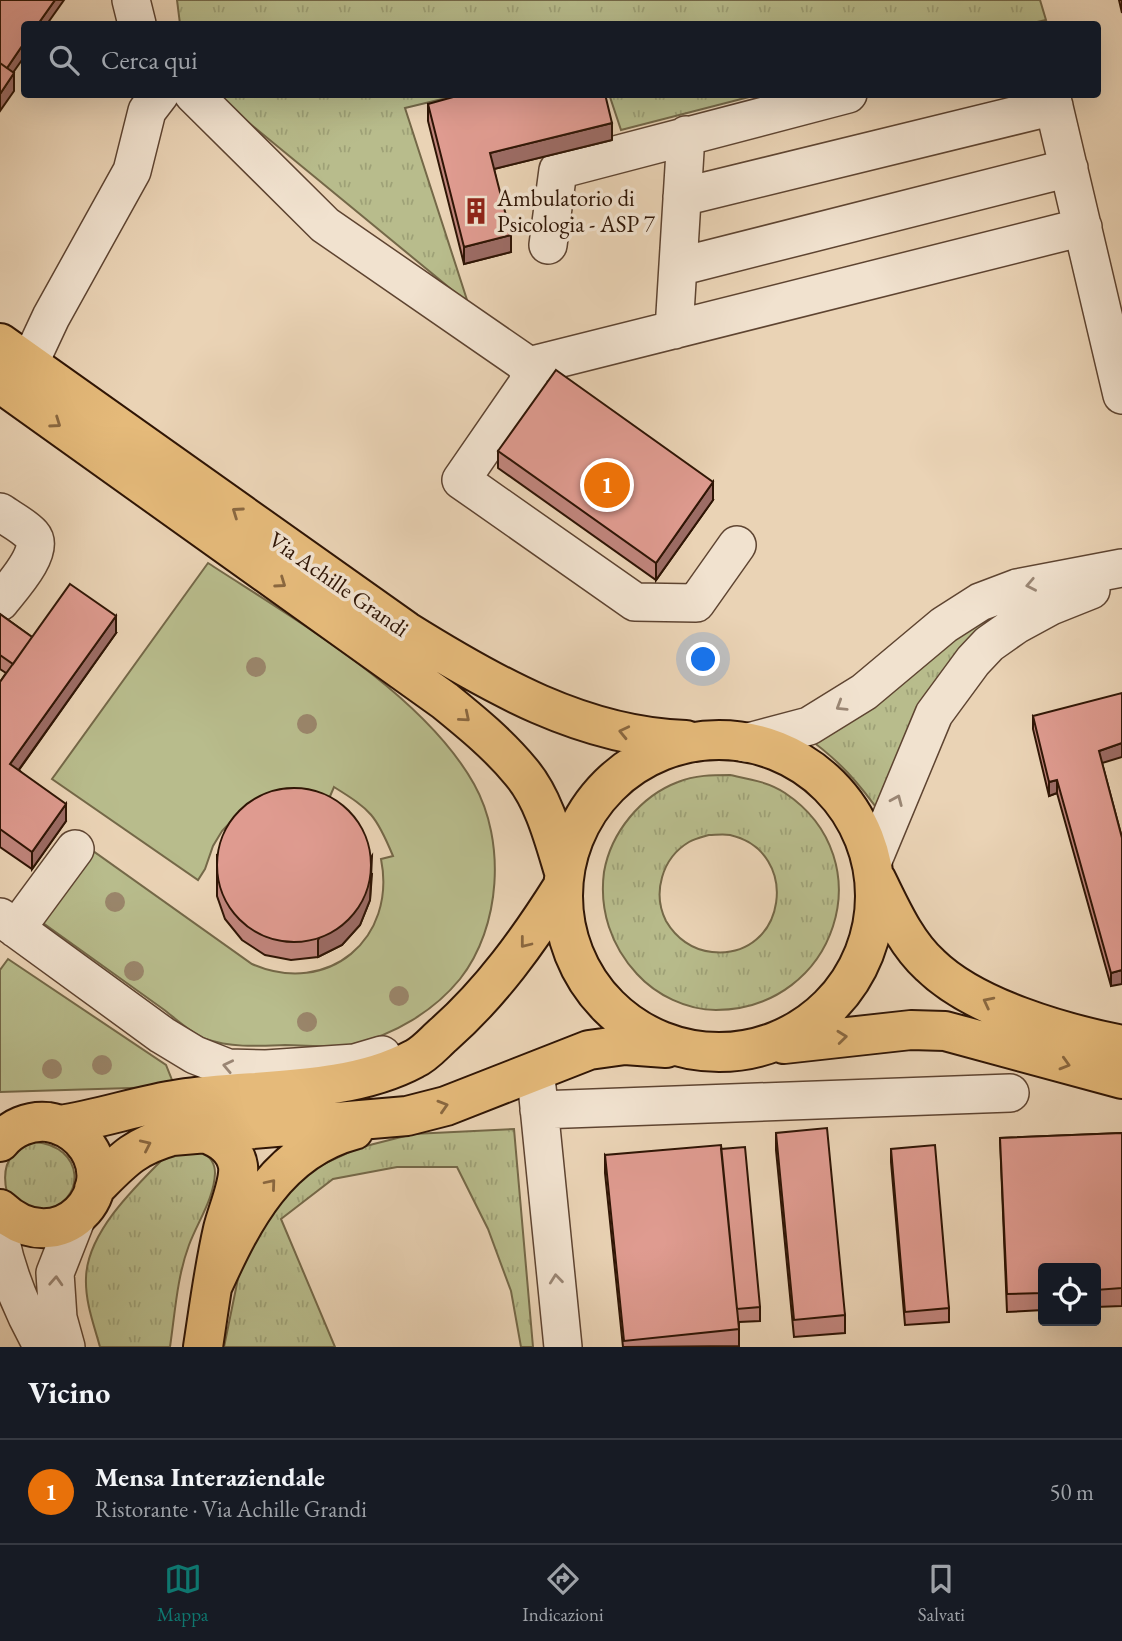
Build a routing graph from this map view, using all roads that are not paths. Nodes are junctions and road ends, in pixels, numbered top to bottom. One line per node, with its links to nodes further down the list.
1 (131, 0): 2 (street)
2 (136, 21)
3 (157, 98): 14 (street)
4 (197, 98): 15 (street)
5 (832, 98): 7 (street)
6 (1052, 100): 8 (street); 9 (street)
7 (686, 135): 9 (street); 11 (street)
8 (1069, 168): 10 (street); 12 (street)
9 (682, 197): 12 (street)
10 (1083, 227): 13 (street); 16 (street)
11 (548, 245)
12 (678, 267): 13 (street)
13 (674, 330): 15 (street)
14 (10, 363): 22 (main road, Via Achille Grandi, one-way to 14); 25 (main road, Via Achille Grandi, one-way to 25)
15 (529, 366): 18 (street)
16 (1122, 395)
17 (0, 512): 21 (street)
18 (737, 545)
19 (1122, 568): 22 (street, one-way to 22)
20 (1122, 577): 24 (street, one-way to 20)
21 (0, 602)
22 (731, 741): 24 (main road); 25 (main road)
23 (75, 849): 26 (street)
24 (873, 869): 29 (main road, one-way to 24); 31 (main road)
25 (563, 879): 27 (main road, one-way to 27); 30 (main road)
26 (8, 923): 28 (street)
27 (458, 1022): 28 (street, one-way to 28); 35 (main road)
28 (162, 1035): 35 (street)
29 (1122, 1045)
30 (691, 1049): 31 (main road); 32 (main road)
31 (750, 1049): 33 (main road, one-way to 33)
32 (537, 1069): 36 (street); 37 (main road, one-way to 32)
33 (1122, 1079)
34 (1010, 1093): 36 (street)
35 (183, 1098): 38 (main road)
36 (539, 1110): 48 (street, one-way to 36)
37 (407, 1116): 40 (main road); 44 (main road, one-way to 37)
38 (60, 1125): 39 (main road); 41 (main road)
39 (6, 1132)
40 (205, 1133): 41 (main road, one-way to 40); 44 (main road)
41 (86, 1203): 42 (main road); 46 (street, one-way to 41)
42 (0, 1209)
43 (0, 1238): 45 (street)
44 (212, 1285): 47 (main road)
45 (43, 1347)
46 (65, 1347)
47 (203, 1347)
48 (563, 1347)

